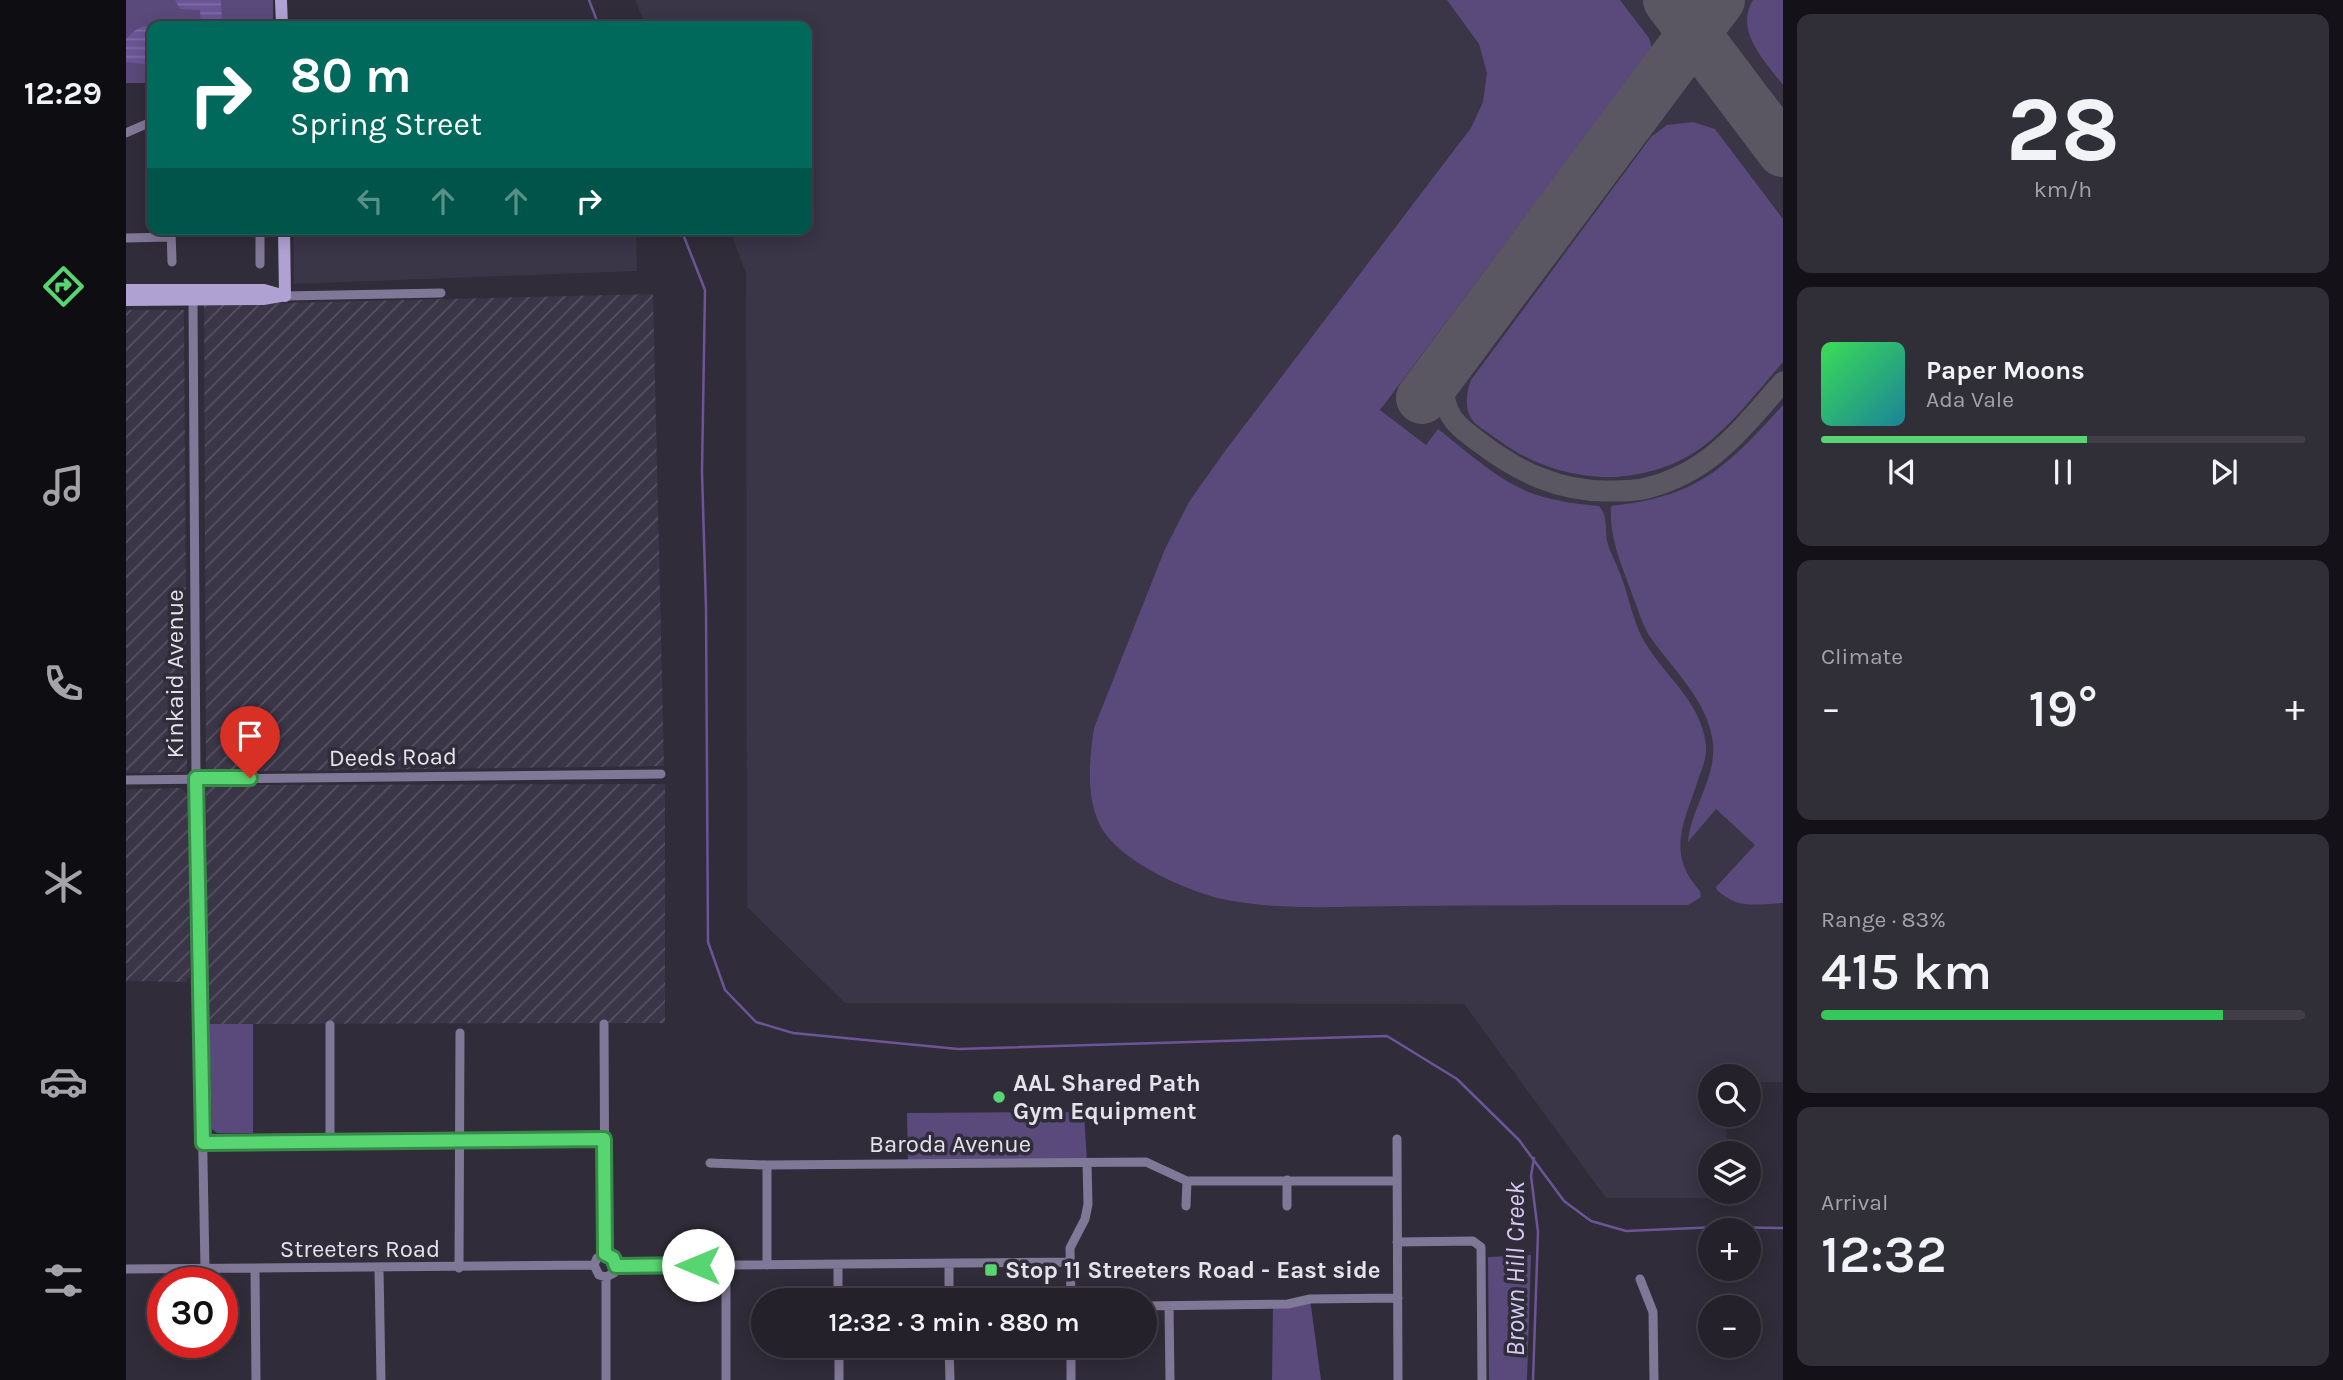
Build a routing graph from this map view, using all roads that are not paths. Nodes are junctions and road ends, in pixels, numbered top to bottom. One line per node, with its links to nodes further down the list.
1 (281, 0): 2 (street)
2 (282, 21)
3 (147, 124): 4 (street)
4 (126, 133)
5 (152, 235): 9 (street)
6 (170, 235): 10 (street)
7 (260, 235): 11 (street)
8 (284, 235): 15 (street)
9 (126, 238)
10 (172, 262)
11 (260, 264)
12 (126, 290): 14 (street)
13 (441, 293): 15 (street)
14 (193, 294): 15 (street); 16 (street); 18 (street, Kinkaid Avenue)
15 (285, 296)
16 (126, 300)
17 (661, 774): 18 (street, Deeds Road)
18 (196, 778): 19 (street, Deeds Road); 27 (street, Kinkaid Avenue)
19 (126, 780)
20 (604, 1024): 23 (street)
21 (330, 1025): 26 (street)
22 (460, 1033): 25 (street)
23 (604, 1139): 25 (street); 37 (street)
24 (1397, 1139): 33 (street)
25 (461, 1141): 26 (street); 47 (street)
26 (330, 1142): 27 (street)
27 (203, 1143): 45 (street, Kinkaid Avenue)
28 (710, 1163): 30 (street, Baroda Avenue)
29 (1087, 1163): 30 (street, Baroda Avenue); 32 (street, Baroda Avenue); 38 (street)
30 (766, 1165): 42 (street)
31 (1287, 1180): 32 (street, Baroda Avenue); 33 (street, Baroda Avenue); 35 (street)
32 (1186, 1181): 34 (street)
33 (1397, 1181): 36 (street)
34 (1186, 1206)
35 (1287, 1206)
36 (1397, 1242): 57 (street); 72 (street)
37 (605, 1254): 40 (street); 44 (street)
38 (1070, 1262): 39 (street); 56 (street)
39 (949, 1264): 43 (street); 55 (street)
40 (594, 1265): 47 (street, Streeters Road); 52 (street)
41 (726, 1265): 42 (street); 44 (street); 66 (street)
42 (767, 1265): 43 (street)
43 (838, 1265): 54 (street)
44 (616, 1266): 52 (street)
45 (205, 1267)
46 (379, 1268): 47 (street, Streeters Road); 51 (street, Streeters Road); 64 (street)
47 (459, 1268)
48 (126, 1269): 49 (street, Streeters Road)
49 (147, 1269)
50 (238, 1269): 51 (street, Streeters Road)
51 (255, 1269): 63 (street)
52 (606, 1277): 65 (street)
53 (1640, 1279): 73 (street)
54 (838, 1288)
55 (949, 1288)
56 (1071, 1288)
57 (1398, 1298): 59 (street); 71 (street)
58 (1157, 1306): 59 (street)
59 (1169, 1306): 70 (street)
60 (839, 1358): 67 (street)
61 (949, 1358): 68 (street)
62 (1072, 1358): 69 (street)
63 (256, 1380)
64 (381, 1380)
65 (606, 1380)
66 (726, 1380)
67 (839, 1380)
68 (950, 1380)
69 (1071, 1380)
70 (1170, 1380)
71 (1398, 1380)
72 (1482, 1380)
73 (1654, 1380)

